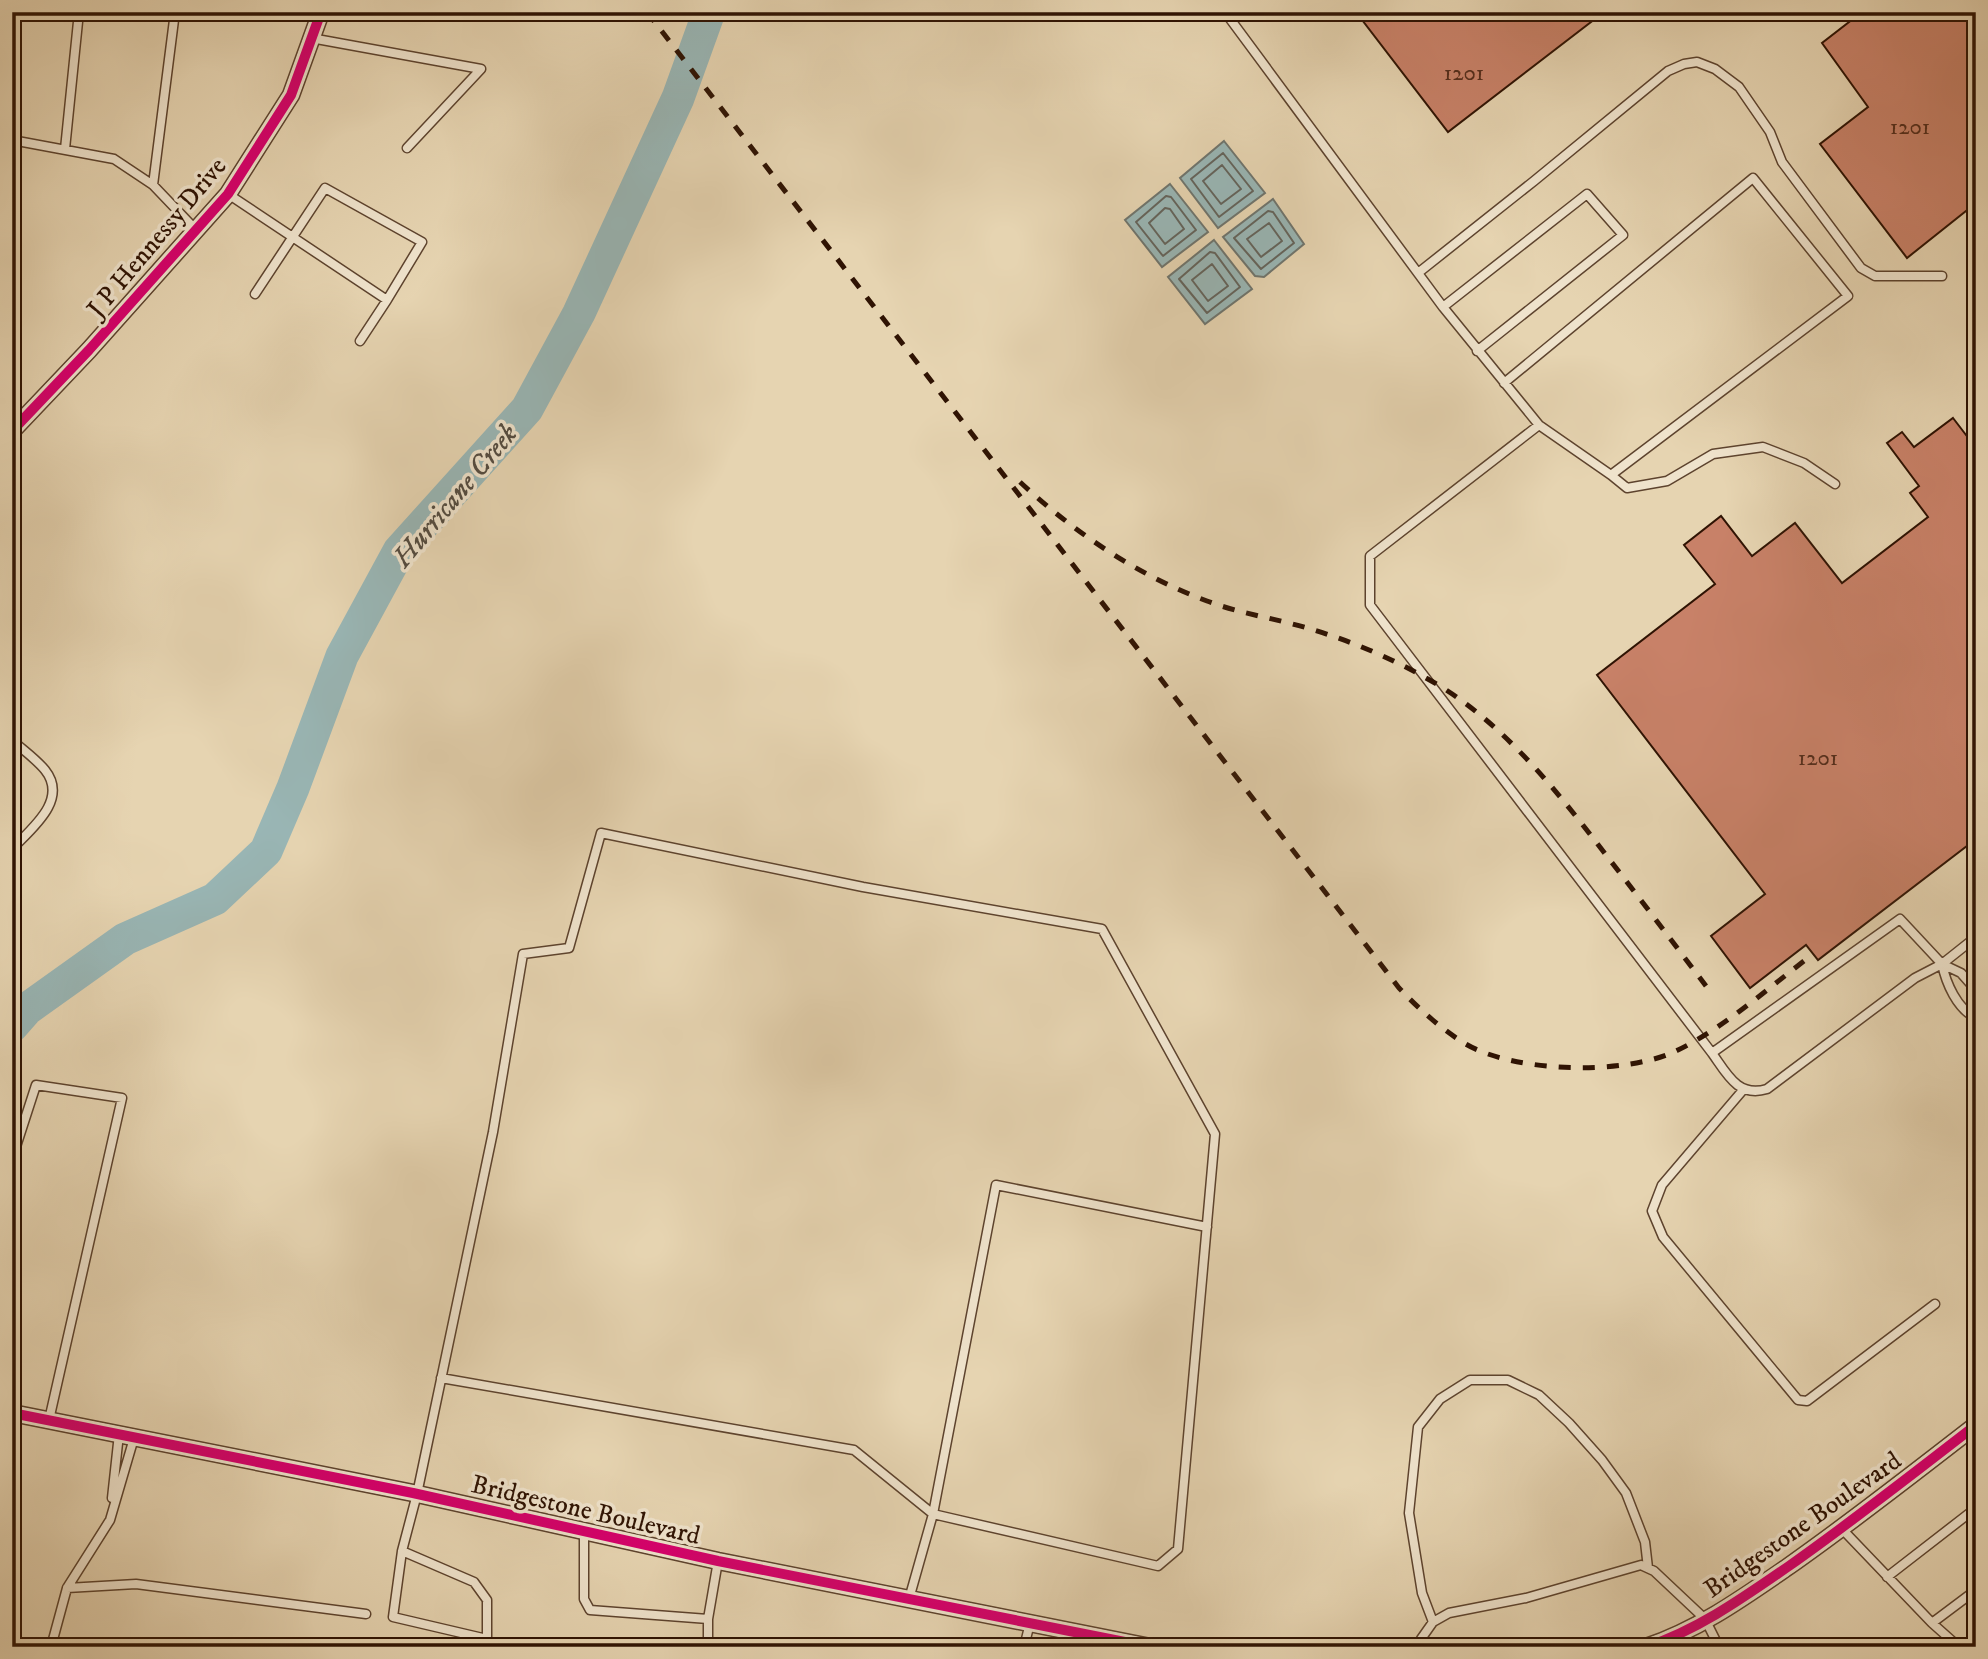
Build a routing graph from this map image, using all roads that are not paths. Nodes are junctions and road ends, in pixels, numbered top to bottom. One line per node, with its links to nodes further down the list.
1 (79, 12): 8 (lane)
2 (175, 12): 9 (lane)
3 (321, 12): 5 (street, J P Hennessy Drive)
4 (1225, 12): 13 (lane)
5 (311, 38): 7 (lane); 10 (street, J P Hennessy Drive)
6 (12, 140): 8 (lane)
7 (407, 148)
8 (65, 149): 9 (lane)
9 (153, 185): 11 (lane)
10 (228, 194): 11 (street, J P Hennessy Drive); 12 (lane)
11 (196, 230): 22 (street, J P Hennessy Drive)
12 (293, 238): 15 (lane); 16 (lane); 16 (lane)
13 (1418, 273): 14 (lane); 17 (lane)
14 (1942, 275)
15 (255, 294)
16 (387, 300): 18 (lane)
17 (1443, 307): 19 (lane); 19 (lane)
18 (360, 341)
19 (1476, 351): 20 (lane)
20 (1504, 383): 21 (lane); 23 (lane)
21 (1539, 425): 23 (lane); 31 (lane)
22 (12, 431)
23 (1611, 474): 24 (lane)
24 (1835, 484)
25 (12, 740): 26 (lane)
26 (12, 849)
27 (1976, 937): 28 (lane)
28 (1942, 964): 29 (lane); 30 (lane); 31 (lane); 32 (lane)
29 (1976, 990)
30 (1976, 1018)
31 (1712, 1053): 32 (lane)
32 (1743, 1090): 35 (lane)
33 (12, 1159): 38 (lane)
34 (1207, 1227): 36 (lane); 43 (lane); 43 (lane)
35 (1935, 1304)
36 (442, 1378): 41 (lane); 43 (lane)
37 (12, 1413): 38 (street, Bridgestone Boulevard)
38 (49, 1420): 40 (street, Bridgestone Boulevard)
39 (1976, 1425): 45 (street, Bridgestone Boulevard)
40 (127, 1436): 41 (street, Bridgestone Boulevard); 44 (lane); 44 (lane)
41 (417, 1494): 46 (street, Bridgestone Boulevard); 47 (lane)
42 (1976, 1507): 50 (lane)
43 (933, 1514): 53 (lane)
44 (110, 1520): 51 (lane)
45 (1842, 1529): 50 (lane); 56 (street, Bridgestone Boulevard)
46 (584, 1531): 48 (street, Bridgestone Boulevard); 55 (lane)
47 (402, 1550): 61 (lane); 61 (lane)
48 (718, 1561): 53 (street, Bridgestone Boulevard); 55 (lane)
49 (1648, 1568): 56 (lane); 57 (lane); 57 (lane)
50 (1887, 1577): 59 (lane)
51 (67, 1588): 54 (lane); 63 (lane)
52 (1976, 1590): 59 (lane)
53 (909, 1599): 58 (street, Bridgestone Boulevard)
54 (366, 1614)
55 (708, 1619): 64 (lane)
56 (1705, 1619): 69 (street, Bridgestone Boulevard); 70 (lane)
57 (1433, 1622): 68 (lane)
58 (1030, 1623): 60 (street, Bridgestone Boulevard); 66 (lane)
59 (1932, 1623): 71 (lane)
60 (1099, 1642): 67 (street, Bridgestone Boulevard)
61 (487, 1643)
62 (827, 1644): 65 (lane)
63 (51, 1647)
64 (708, 1647)
65 (843, 1647)
66 (1024, 1647)
67 (1150, 1647)
68 (1420, 1647)
69 (1646, 1647)
70 (1719, 1647)
71 (1959, 1647)

